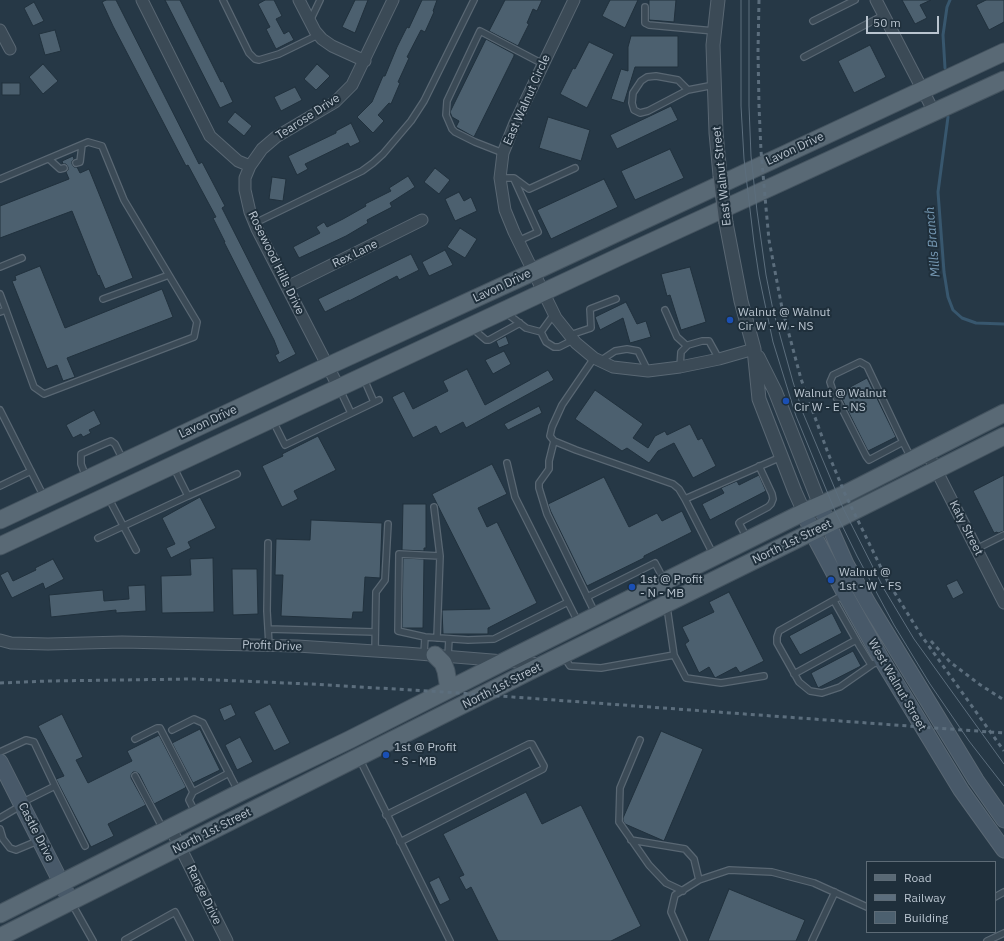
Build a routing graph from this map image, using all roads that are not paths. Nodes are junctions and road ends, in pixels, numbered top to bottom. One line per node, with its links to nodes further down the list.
1 (142, 0): 32 (street)
2 (223, 0): 17 (lane)
3 (298, 0): 14 (street)
4 (320, 0): 14 (lane)
5 (393, 0): 21 (street, Tearose Drive)
6 (474, 0): 39 (lane)
7 (574, 0): 22 (street, East Walnut Circle)
8 (718, 0): 16 (street, East Walnut Street)
9 (855, 0): 13 (lane)
10 (876, 0): 12 (street)
11 (645, 7): 16 (lane)
12 (884, 15): 20 (lane); 25 (street)
13 (813, 21)
14 (310, 22): 17 (street)
15 (0, 30): 18 (street)
16 (715, 31): 24 (street, East Walnut Street)
17 (318, 35): 21 (street)
18 (10, 49)
19 (1004, 52): 25 (main road, Lavon Drive)
20 (804, 57)
21 (365, 61): 32 (street, Tearose Drive)
22 (543, 64): 29 (street, East Walnut Circle); 29 (lane)
23 (1004, 80): 27 (main road, Lavon Drive)
24 (715, 84): 26 (lane); 59 (street, East Walnut Street, bridge)
25 (923, 89): 27 (street); 43 (main road, Lavon Drive)
26 (688, 90): 26 (lane)
27 (934, 112): 46 (main road, Lavon Drive)
28 (82, 145): 30 (lane); 31 (lane); 44 (lane)
29 (503, 153): 35 (street, East Walnut Circle)
30 (48, 159): 33 (lane); 37 (lane)
31 (76, 163)
32 (250, 166): 39 (street, Rosewood Hills Drive)
33 (64, 168)
34 (575, 168): 36 (lane)
35 (500, 178): 36 (lane); 40 (street, East Walnut Circle)
36 (514, 178): 40 (lane)
37 (0, 179)
38 (422, 220): 45 (street, Rex Lane)
39 (255, 223): 45 (street, Rosewood Hills Drive)
40 (518, 241): 43 (street, East Walnut Circle)
41 (22, 258): 42 (lane)
42 (0, 267)
43 (533, 272): 46 (street, East Walnut Circle); 62 (main road, Lavon Drive)
44 (169, 275): 49 (lane); 51 (lane)
45 (287, 287): 62 (street, Rosewood Hills Drive)
46 (543, 293): 52 (main road, Lavon Drive); 53 (street, East Walnut Circle)
47 (0, 294): 51 (lane)
48 (616, 298): 57 (lane)
49 (103, 299)
50 (665, 310): 58 (lane)
51 (3, 311)
52 (504, 311): 54 (lane); 55 (main road, Lavon Drive)
53 (554, 314): 56 (lane); 57 (street, East Walnut Circle)
54 (520, 323): 55 (lane); 56 (lane)
55 (470, 327): 65 (main road, Lavon Drive)
56 (541, 332): 57 (lane)
57 (571, 338): 61 (street, East Walnut Circle)
58 (687, 346): 60 (lane); 63 (lane)
59 (754, 349): 60 (street); 75 (street, East Walnut Street); 90 (street, East Walnut Street)
60 (719, 359): 63 (street)
61 (597, 360): 64 (street); 64 (lane); 72 (lane)
62 (328, 366): 66 (street, Rosewood Hills Drive); 77 (main road, Lavon Drive)
63 (680, 367): 64 (street)
64 (648, 371)
65 (363, 377): 66 (main road, Lavon Drive); 68 (lane)
66 (339, 388): 68 (lane); 70 (main road, Lavon Drive)
67 (0, 410): 82 (lane)
68 (351, 413): 70 (lane)
69 (1004, 413): 74 (main road, North 1st Street)
70 (272, 419): 79 (main road, Lavon Drive)
71 (1004, 436): 81 (main road, North 1st Street)
72 (554, 441): 89 (lane); 109 (lane)
73 (903, 442): 73 (lane); 76 (lane)
74 (927, 452): 76 (main road, North 1st Street); 81 (street, Katy Street)
75 (781, 457): 80 (lane); 92 (street, East Walnut Street)
76 (912, 460): 90 (main road, North 1st Street)
77 (124, 462): 84 (main road, Lavon Drive); 84 (lane)
78 (507, 463): 111 (lane)
79 (173, 466): 86 (main road, Lavon Drive); 87 (lane)
80 (759, 466): 89 (lane); 100 (lane)
81 (936, 470): 95 (main road, North 1st Street); 103 (street, Katy Street)
82 (31, 471): 85 (lane); 88 (lane)
83 (237, 474): 87 (lane)
84 (87, 479): 88 (main road, Lavon Drive)
85 (0, 486)
86 (108, 496): 96 (lane); 102 (main road, Lavon Drive)
87 (188, 496): 96 (lane)
88 (45, 499): 93 (main road, Lavon Drive)
89 (685, 499): 106 (lane)
90 (820, 505): 92 (main road, North 1st Street); 95 (main road, West Walnut Street)
91 (434, 507): 105 (lane)
92 (804, 512): 97 (main road, West Walnut Street); 100 (main road, North 1st Street)
93 (3, 516)
94 (388, 524): 117 (lane)
95 (828, 524): 97 (main road, North 1st Street); 125 (main road, West Walnut Street)
96 (124, 526): 99 (lane); 104 (lane)
97 (812, 532): 110 (main road, West Walnut Street); 113 (main road, North 1st Street)
98 (1004, 535): 103 (lane)
99 (98, 538)
100 (748, 540): 106 (main road, North 1st Street)
101 (268, 543): 116 (lane)
102 (0, 546)
103 (976, 549): 108 (street, Katy Street)
104 (136, 550)
105 (440, 556): 118 (lane); 119 (lane)
106 (714, 556): 107 (main road, North 1st Street)
107 (665, 582): 109 (lane); 114 (main road, North 1st Street)
108 (1001, 588): 112 (street, Katy Street)
109 (587, 597): 114 (lane)
110 (840, 598): 122 (lane); 130 (main road, West Walnut Street); 132 (lane)
111 (568, 602): 115 (lane); 120 (lane)
112 (1004, 603)
113 (666, 604): 127 (main road, North 1st Street); 128 (lane)
114 (596, 615): 115 (main road, North 1st Street)
115 (579, 624): 129 (main road, North 1st Street)
116 (268, 629): 117 (lane); 123 (lane)
117 (375, 632): 124 (lane)
118 (425, 637): 119 (lane); 126 (lane)
119 (437, 638): 120 (lane)
120 (449, 639): 126 (lane)
121 (0, 640): 123 (street, Profit Drive)
122 (856, 640): 130 (lane); 132 (lane)
123 (269, 645): 124 (street, Profit Drive)
124 (375, 651): 126 (street, Profit Drive)
125 (897, 651): 130 (main road); 151 (main road, West Walnut Street)
126 (436, 655): 129 (street, Profit Drive); 134 (main road)
127 (562, 655): 128 (lane); 131 (main road, North 1st Street)
128 (674, 655): 133 (lane)
129 (505, 661): 131 (street, Profit Drive); 134 (main road, North 1st Street)
130 (878, 662): 132 (lane); 159 (main road, West Walnut Street)
131 (544, 664): 140 (main road, North 1st Street)
132 (794, 674)
133 (764, 676)
134 (449, 690): 137 (main road, North 1st Street)
135 (172, 730): 142 (lane)
136 (135, 739): 145 (lane)
137 (349, 740): 140 (main road); 146 (main road, North 1st Street)
138 (640, 740): 155 (lane)
139 (0, 752): 144 (lane)
140 (358, 758): 149 (lane); 158 (main road, North 1st Street)
141 (0, 762): 147 (main road, Castle Drive)
142 (229, 774): 145 (lane); 146 (lane)
143 (135, 776): 153 (lane)
144 (56, 786): 147 (lane); 157 (lane)
145 (193, 792): 148 (lane)
146 (239, 793): 148 (main road, North 1st Street)
147 (22, 804): 150 (lane); 154 (main road, Castle Drive)
148 (196, 814): 153 (main road, North 1st Street)
149 (386, 815): 156 (lane); 156 (lane)
150 (0, 818)
151 (1004, 820)
152 (0, 829): 154 (lane)
153 (167, 829): 158 (street, Range Drive); 161 (main road, North 1st Street)
154 (40, 840): 161 (main road, Castle Drive)
155 (631, 840): 160 (lane); 162 (lane)
156 (400, 842): 173 (lane)
157 (85, 846)
158 (180, 847): 164 (main road, North 1st Street); 172 (street, Range Drive)
159 (1004, 850)
160 (699, 880): 162 (lane); 163 (lane)
161 (62, 882): 164 (main road, Castle Drive); 166 (main road, North 1st Street)
162 (683, 891): 174 (lane)
163 (835, 892): 165 (lane); 175 (lane)
164 (71, 902): 168 (main road, North 1st Street); 169 (lane)
165 (866, 907)
166 (0, 914)
167 (1004, 933): 176 (lane)
168 (0, 937)
169 (93, 941)
170 (124, 941): 171 (lane)
171 (190, 941)
172 (227, 941)
173 (450, 941)
174 (684, 941)
175 (812, 941)
176 (987, 941)

